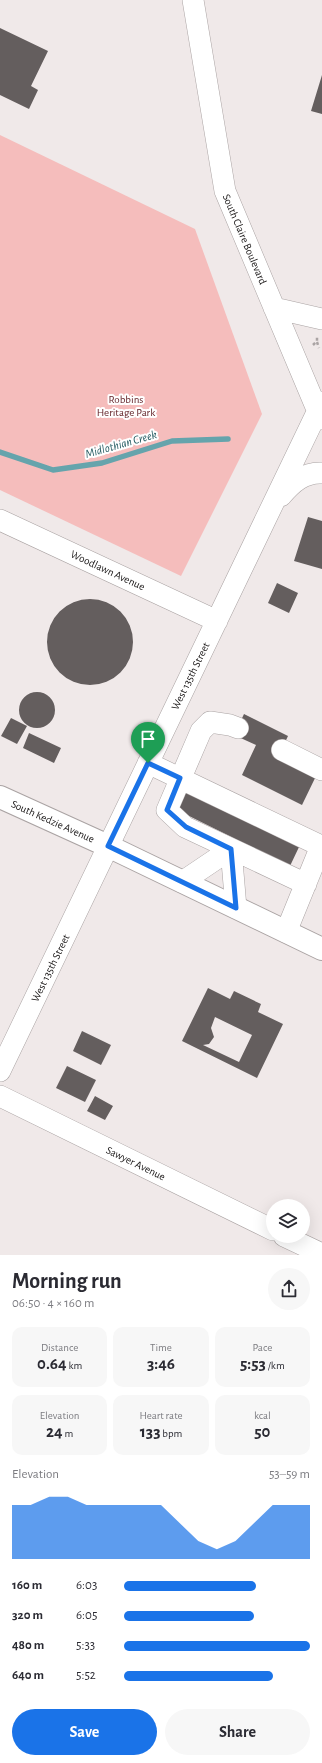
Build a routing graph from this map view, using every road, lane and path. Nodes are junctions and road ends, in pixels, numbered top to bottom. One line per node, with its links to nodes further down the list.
1 (193, 0): 2 (street, South Claire Boulevard)
2 (274, 308): 3 (street); 7 (street, South Claire Boulevard)
3 (319, 328): 4 (path)
4 (317, 341): 5 (path); 6 (path)
5 (313, 345)
6 (319, 348)
7 (321, 411): 9 (street, West 135th Street)
8 (322, 473): 9 (street)
9 (271, 509): 11 (street, West 135th Street)
10 (0, 520): 11 (street, Woodlawn Avenue)
11 (217, 621): 14 (street, West 135th Street)
12 (238, 728): 16 (street)
13 (282, 750): 15 (street)
14 (148, 763): 16 (street); 19 (street, West 135th Street)
15 (322, 770)
16 (180, 778): 18 (street); 20 (street)
17 (0, 797): 19 (main road, South Kedzie Avenue)
18 (322, 845): 22 (street)
19 (108, 846): 21 (main road, South Kedzie Avenue); 26 (street, West 135th Street)
20 (231, 849): 21 (street); 22 (street); 23 (street)
21 (182, 882): 23 (main road, South Kedzie Avenue)
22 (306, 884): 24 (street)
23 (236, 908): 24 (main road, South Kedzie Avenue)
24 (286, 932): 25 (main road, South Kedzie Avenue)
25 (322, 949)
26 (0, 1071)
27 (0, 1096): 28 (street, Sawyer Avenue)
28 (266, 1227)
29 (299, 1243): 30 (street)
30 (322, 1254)

